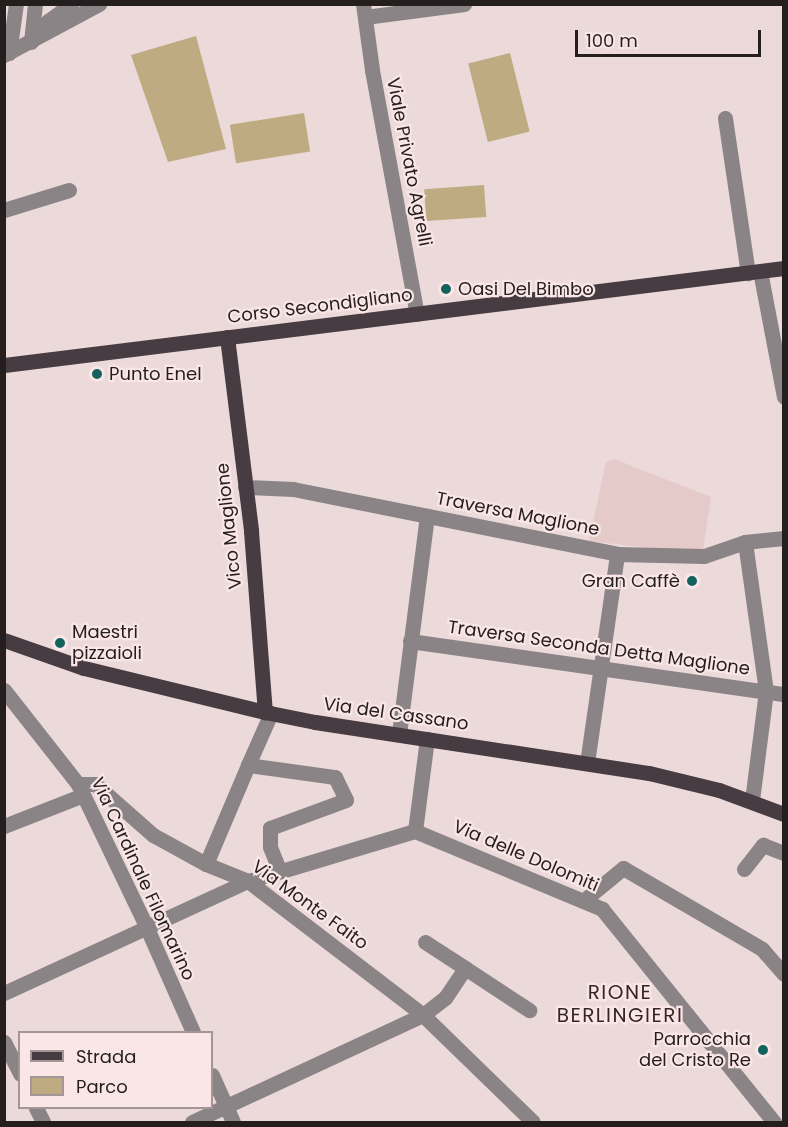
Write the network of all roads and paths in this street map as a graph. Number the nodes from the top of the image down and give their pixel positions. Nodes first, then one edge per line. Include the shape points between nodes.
1 (17, 4) edge
2 (36, 4) edge
3 (99, 4) edge
4 (464, 4) edge
5 (65, 8) edge
6 (364, 11) edge
7 (31, 42) junction
8 (7, 54) edge
9 (725, 118) dead end
10 (69, 190) dead end
11 (4, 210) edge
12 (783, 268) edge
13 (754, 272) junction
14 (417, 314) junction
15 (227, 337) junction
16 (4, 365) edge
17 (783, 397) edge
18 (244, 487) junction
19 (427, 516) junction
20 (783, 538) edge
21 (746, 542) junction
22 (617, 554) junction
23 (4, 640) edge
24 (410, 641) junction
25 (600, 668) junction
26 (4, 690) edge
27 (766, 692) junction
28 (783, 694) edge
29 (268, 713) junction
30 (399, 734) junction
31 (428, 739) junction
32 (586, 763) junction
33 (248, 765) junction
34 (80, 790) junction
35 (752, 801) junction
36 (783, 814) edge
37 (4, 826) edge
38 (415, 831) junction
39 (783, 853) edge
40 (206, 864) junction
41 (744, 869) dead end
42 (279, 870) junction
43 (248, 880) junction
44 (583, 901) junction
45 (146, 926) junction
46 (425, 942) dead end
47 (465, 968) junction
48 (783, 974) edge
49 (4, 993) edge
50 (529, 1011) dead end
51 (423, 1015) junction
52 (193, 1031) edge
53 (4, 1042) edge
54 (18, 1070) edge
55 (213, 1077) edge
56 (226, 1107) junction
57 (192, 1122) edge
58 (233, 1122) edge
59 (533, 1122) edge
60 (774, 1122) edge

1 - 7 street
1 - 8 street
2 - 5 street via 48,13
2 - 7 street
3 - 7 street
4 - 6 street, Viale Privato Agrelli
5 - 7 street
6 - 14 street, Viale Privato Agrelli
7 - 8 street
9 - 13 street
10 - 11 street
12 - 13 main road, Corso Secondigliano
13 - 14 main road, Corso Secondigliano
13 - 17 street
14 - 15 main road, Corso Secondigliano
15 - 16 main road, Corso Secondigliano
15 - 18 main road, Vico Maglione
18 - 19 street, Traversa Maglione via 293,489
18 - 29 main road, Vico Maglione
19 - 22 street, Traversa Maglione
19 - 24 street
20 - 21 street, Traversa Maglione
21 - 22 street, Traversa Maglione via 704,556
21 - 27 street
22 - 25 street
23 - 29 main road, Via del Cassano via 84,668
24 - 25 street, Traversa Seconda Detta Maglione
24 - 30 street
25 - 27 street, Traversa Seconda Detta Maglione
25 - 32 street
26 - 34 street, Via Cardinale Filomarino
27 - 28 street, Traversa Seconda Detta Maglione
27 - 35 street
29 - 30 main road, Via del Cassano
29 - 33 street
30 - 31 main road, Via del Cassano
31 - 32 main road, Via del Cassano
31 - 38 street
32 - 35 main road, Via del Cassano via 680,780
33 - 40 street
33 - 42 street via 335,777 346,800 270,828 270,847
34 - 37 street
34 - 40 street, Via Monte Faito via 95,784 153,836
34 - 45 street, Via Cardinale Filomarino
35 - 36 main road, Via del Cassano
38 - 42 street
38 - 44 street, Via delle Dolomiti
39 - 41 street via 764,845
40 - 43 street, Via Monte Faito
42 - 43 street
43 - 45 street
43 - 51 street, Via Monte Faito
44 - 48 street via 623,868 762,949
44 - 60 street, Via delle Dolomiti via 602,909
45 - 49 street
45 - 52 street, Via Cardinale Filomarino
46 - 47 street
47 - 50 street
47 - 51 street via 445,998
51 - 56 street
51 - 59 street, Via Monte Faito
53 - 54 street
55 - 56 street
56 - 57 street
56 - 58 street

